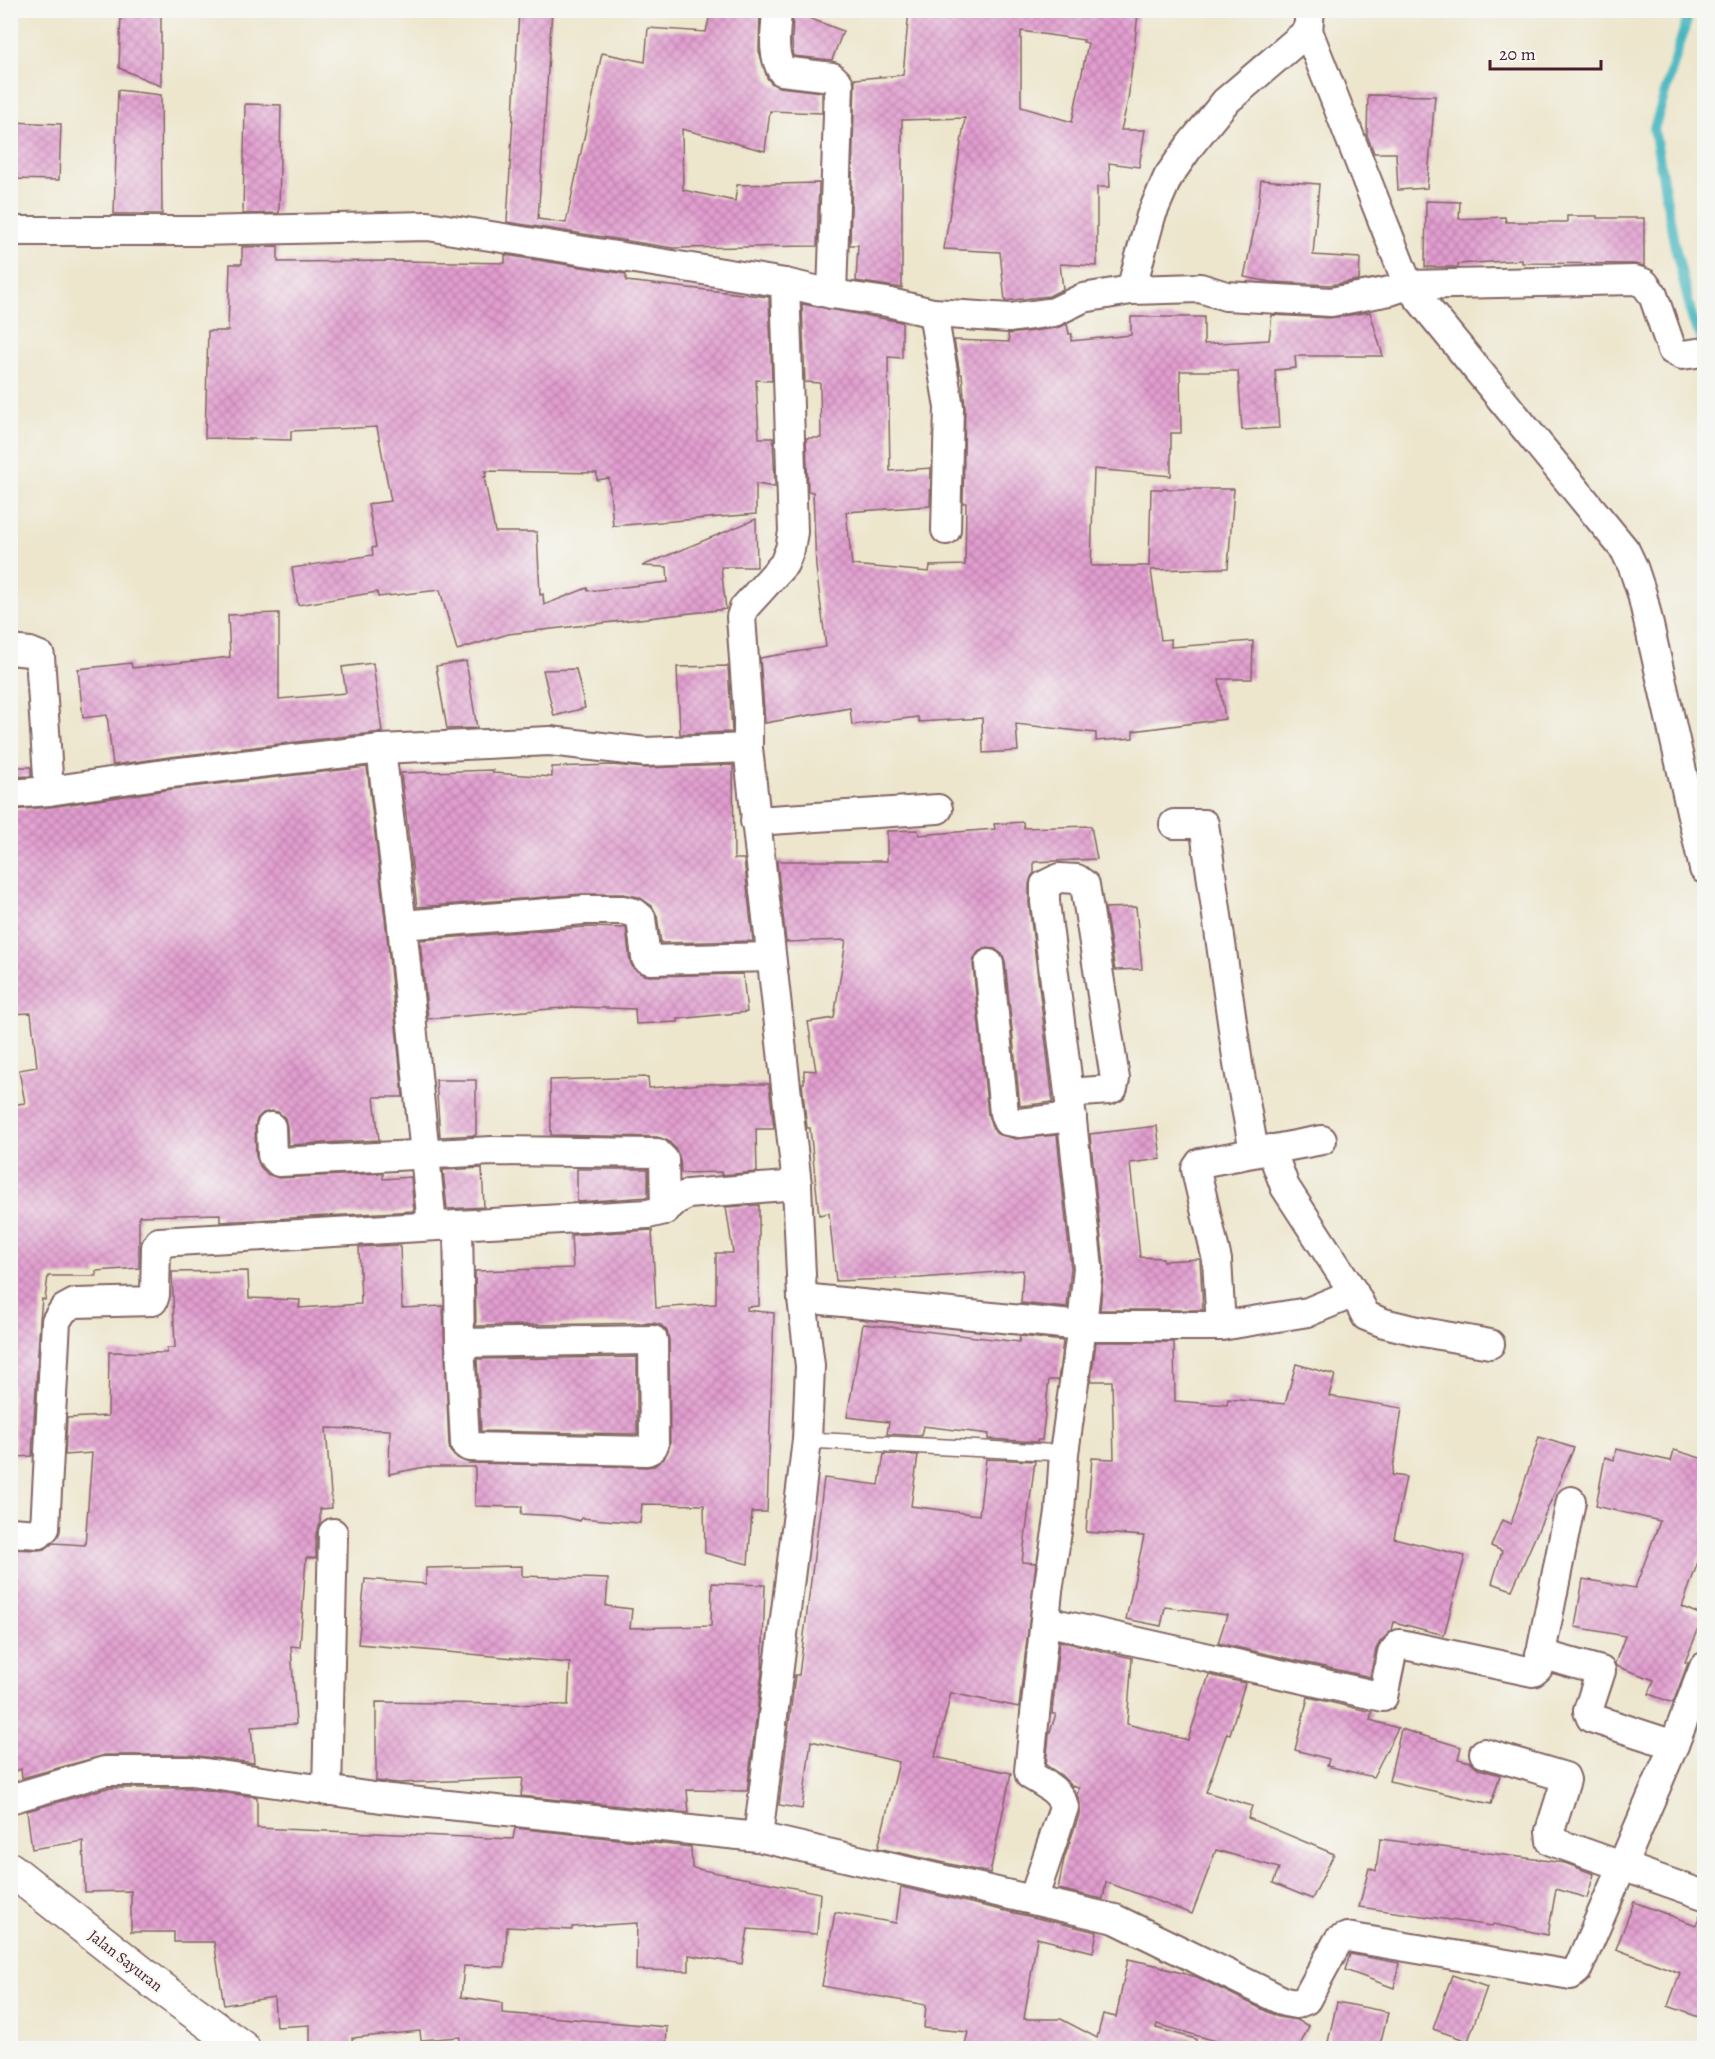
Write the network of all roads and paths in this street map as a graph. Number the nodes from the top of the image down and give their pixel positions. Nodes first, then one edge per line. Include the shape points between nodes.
1 (777, 10) edge
2 (1309, 21) edge
3 (10, 231) edge
4 (785, 283) junction
5 (1408, 285) junction
6 (1131, 290) junction
7 (832, 294) junction
8 (933, 313) junction
9 (1693, 353) edge
10 (946, 530) dead end
11 (10, 650) edge
12 (748, 748) junction
13 (381, 749) junction
14 (49, 791) junction
15 (10, 794) edge
16 (938, 809) dead end
17 (755, 821) junction
18 (1174, 824) dead end
19 (1704, 869) edge
20 (402, 925) junction
21 (770, 957) junction
22 (989, 964) dead end
23 (1070, 1105) junction
24 (271, 1128) dead end
25 (1322, 1140) dead end
26 (1263, 1150) junction
27 (425, 1154) junction
28 (797, 1185) junction
29 (665, 1210) junction
30 (445, 1225) junction
31 (1354, 1293) junction
32 (802, 1298) junction
33 (1082, 1326) junction
34 (1221, 1326) junction
35 (460, 1343) junction
36 (1490, 1344) dead end
37 (807, 1440) junction
38 (1064, 1453) junction
39 (1571, 1501) dead end
40 (10, 1533) edge
41 (333, 1533) dead end
42 (1045, 1621) junction
43 (1540, 1654) junction
44 (1703, 1673) edge
45 (1674, 1745) junction
46 (1484, 1753) dead end
47 (327, 1791) junction
48 (10, 1799) edge
49 (758, 1837) junction
50 (1622, 1865) junction
51 (10, 1869) edge
52 (1704, 1895) edge
53 (1033, 1900) junction
54 (243, 2049) edge

1 - 7 street via 774,49 782,71 832,77 839,84
2 - 5 street
2 - 6 street via 1225,102 1168,177 1152,216
3 - 4 street via 428,226
4 - 7 street
4 - 12 street via 793,532 784,564 744,608 741,617
5 - 6 street via 1331,302 1226,296 1200,288
5 - 9 street via 1634,280 1644,283 1653,295 1672,350
5 - 19 street via 1625,550 1642,594
6 - 8 street via 1083,298 1054,312 1010,318
7 - 8 street
8 - 10 street via 949,407
11 - 14 street via 40,656
12 - 13 street via 645,753 549,741
12 - 17 street
13 - 14 street
13 - 20 street
14 - 15 street
16 - 17 street
17 - 21 street
18 - 26 street via 1204,824 1238,1064
20 - 21 street via 623,910 641,918 646,958 650,960
20 - 27 street
21 - 28 street
22 - 23 street via 1007,1121 1019,1123
23 - 23 street via 1045,902 1045,885 1059,878 1077,879 1084,885 1115,1079 1113,1088
23 - 33 street via 1088,1268
24 - 27 street via 272,1155 279,1162
25 - 26 street
26 - 31 street
26 - 34 street via 1200,1162 1196,1169 1217,1260
27 - 29 street via 657,1153 664,1160
27 - 30 street
28 - 29 street via 688,1194
28 - 32 street
29 - 30 street
30 - 35 street
30 - 40 street via 159,1242 153,1301 75,1303 56,1321 45,1528 39,1534
31 - 34 street via 1308,1312
31 - 36 street via 1366,1316 1384,1323
32 - 33 street
32 - 37 street via 810,1366
33 - 34 street
33 - 38 street
35 - 35 street via 653,1340 654,1445 647,1451 469,1447 465,1444
37 - 38 lane
37 - 49 street
38 - 42 street
39 - 43 street
41 - 47 street
42 - 43 street via 1383,1697 1392,1653 1400,1644 1533,1672 1538,1668
42 - 53 street via 1029,1771 1056,1792 1064,1807
43 - 45 street via 1600,1671 1588,1712 1591,1718
44 - 45 street
45 - 50 street
46 - 50 street via 1564,1776 1551,1841
47 - 48 street via 191,1771 105,1771
47 - 49 street
49 - 53 street
50 - 52 street
50 - 53 street via 1580,1964 1571,1975 1347,1936 1338,1941 1306,2000 1296,2004 1115,1919
51 - 54 street, Jalan Sayuran

